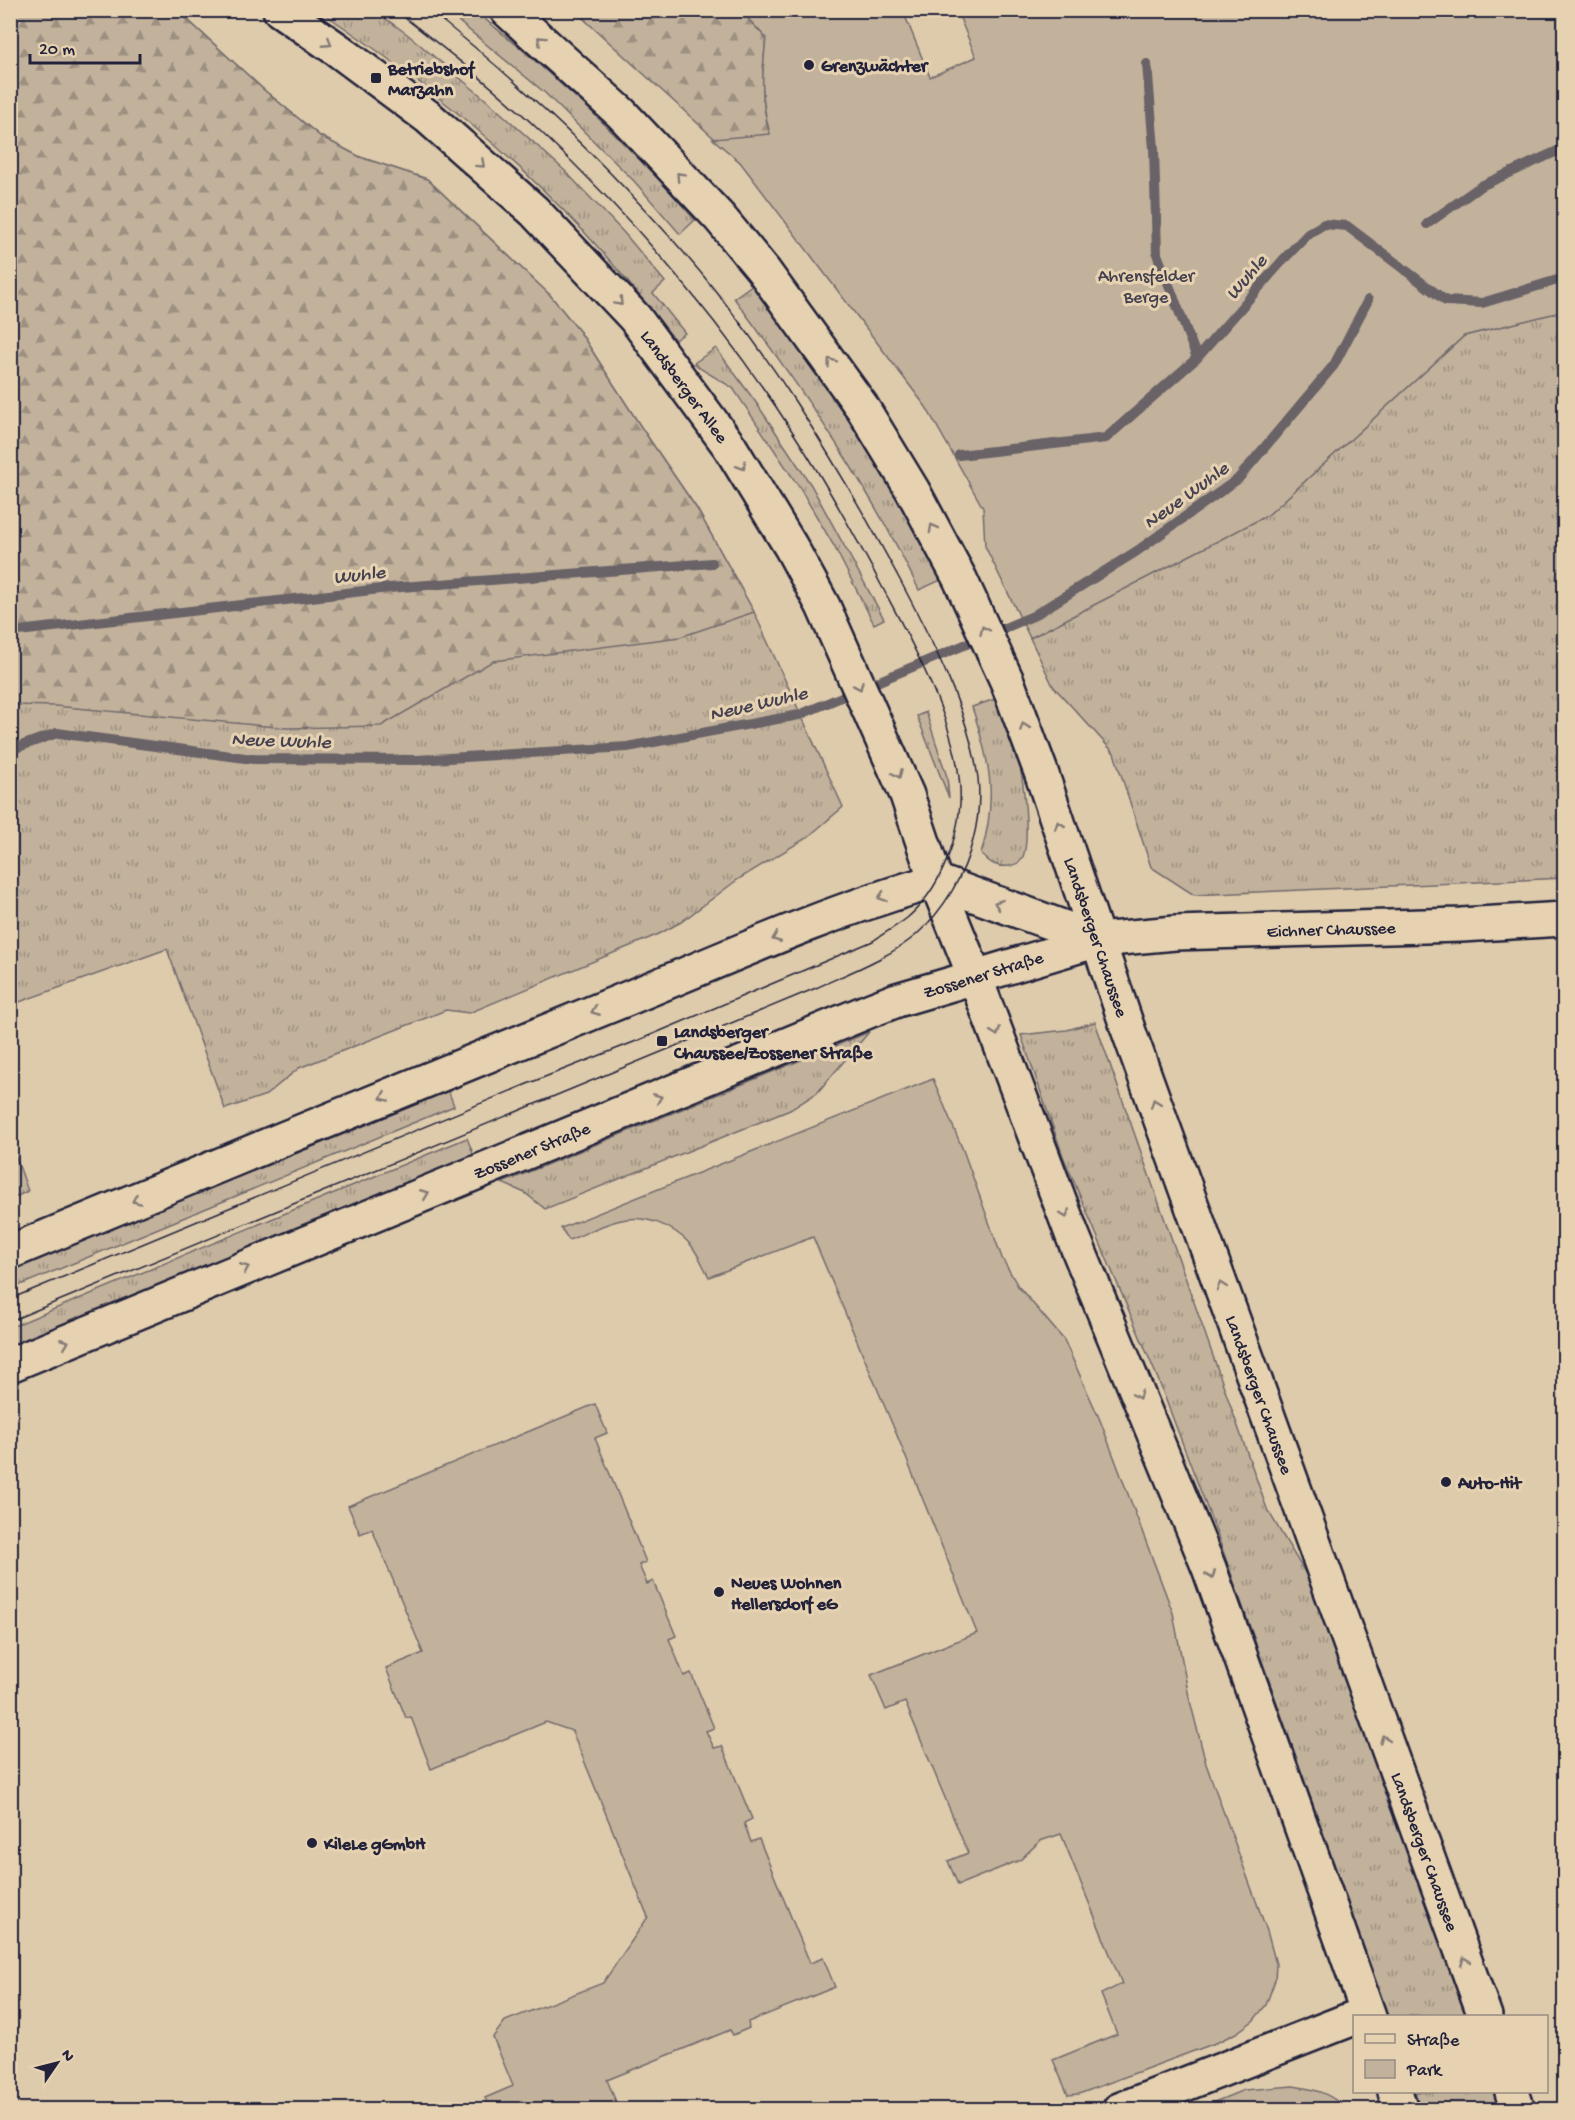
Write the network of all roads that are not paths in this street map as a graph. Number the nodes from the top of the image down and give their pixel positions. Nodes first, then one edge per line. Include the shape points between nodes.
1 (280, 10) edge
2 (507, 10) edge
3 (936, 881) junction
4 (1564, 919) edge
5 (1055, 939) junction
6 (1098, 940) junction
7 (975, 977) junction
8 (10, 1252) edge
9 (10, 1365) edge
10 (1362, 2015) edge
11 (1485, 2015) edge
12 (1353, 2019) edge
13 (1396, 2093) edge
14 (1513, 2093) edge
15 (1119, 2109) edge
16 (1401, 2109) edge
17 (1518, 2109) edge

1 -> 3 main road, Landsberger Allee via 428,117 534,212 634,318 730,447 823,606 907,795
6 -> 2 main road, Landsberger Chaussee via 1007,681 960,579 858,400 720,218 621,113
5 -> 3 main road, Zossener Straße
3 - 7 main road
3 -> 8 main road via 849,909
4 - 6 main road, Eichner Chaussee via 1175,933
5 - 6 main road, Eichner Chaussee
5 - 7 main road, Zossener Straße
11 -> 6 main road, Landsberger Chaussee
9 -> 7 main road, Zossener Straße via 871,1010
7 -> 10 main road via 1072,1234 1209,1568
12 - 15 main road
13 - 16 main road
14 - 17 main road

